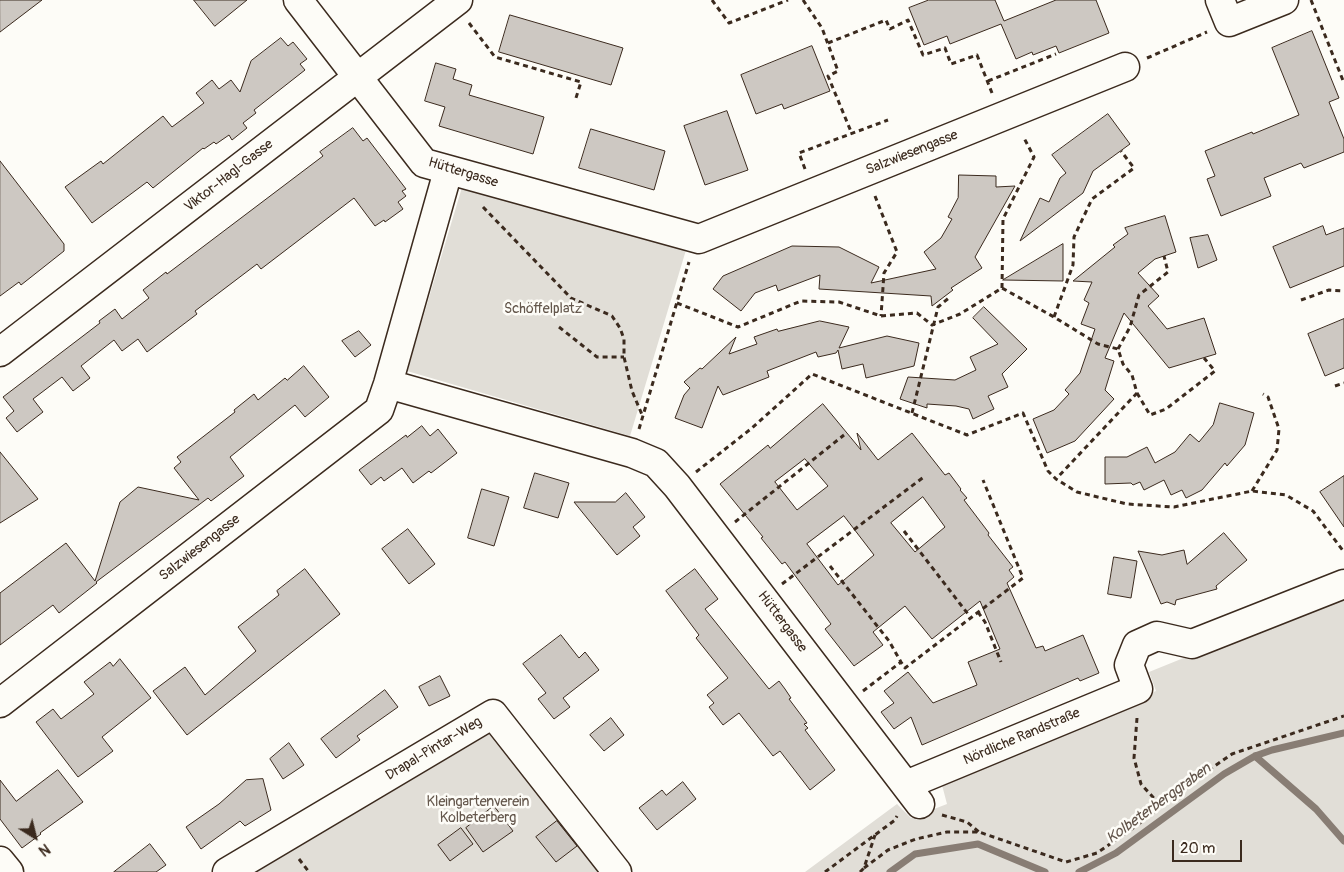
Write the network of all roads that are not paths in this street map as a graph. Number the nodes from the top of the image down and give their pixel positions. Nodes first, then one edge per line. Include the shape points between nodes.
1 (298, 0) edge
2 (1284, 0) edge
3 (456, 2) edge
4 (1225, 11) edge
5 (1125, 67) road end
6 (357, 78) junction
7 (448, 171) junction
8 (699, 239) joint
9 (0, 352) edge
10 (388, 384) junction
11 (1344, 584) edge
12 (0, 703) edge
13 (913, 794) joint
14 (0, 861) edge
15 (9, 872) edge
16 (227, 872) edge
17 (617, 872) edge

1 - 6 street, Hüttergasse
2 - 4 street
3 - 6 street, Viktor-Hagl-Gasse
5 - 8 street, Salzwiesengasse
6 - 7 street, Hüttergasse via 424,163
6 - 9 street, Viktor-Hagl-Gasse
7 - 8 street, Hüttergasse
7 - 10 street, Salzwiesengasse
10 - 12 street, Salzwiesengasse via 378,410
10 - 13 street, Hüttergasse via 632,453 656,463 678,486
11 - 13 street, Nördliche Randstraße via 1192,644 1157,636 1137,644 1129,665 1138,689
14 - 15 street
16 - 17 street, Drapal-Pintar-Weg via 493,714

